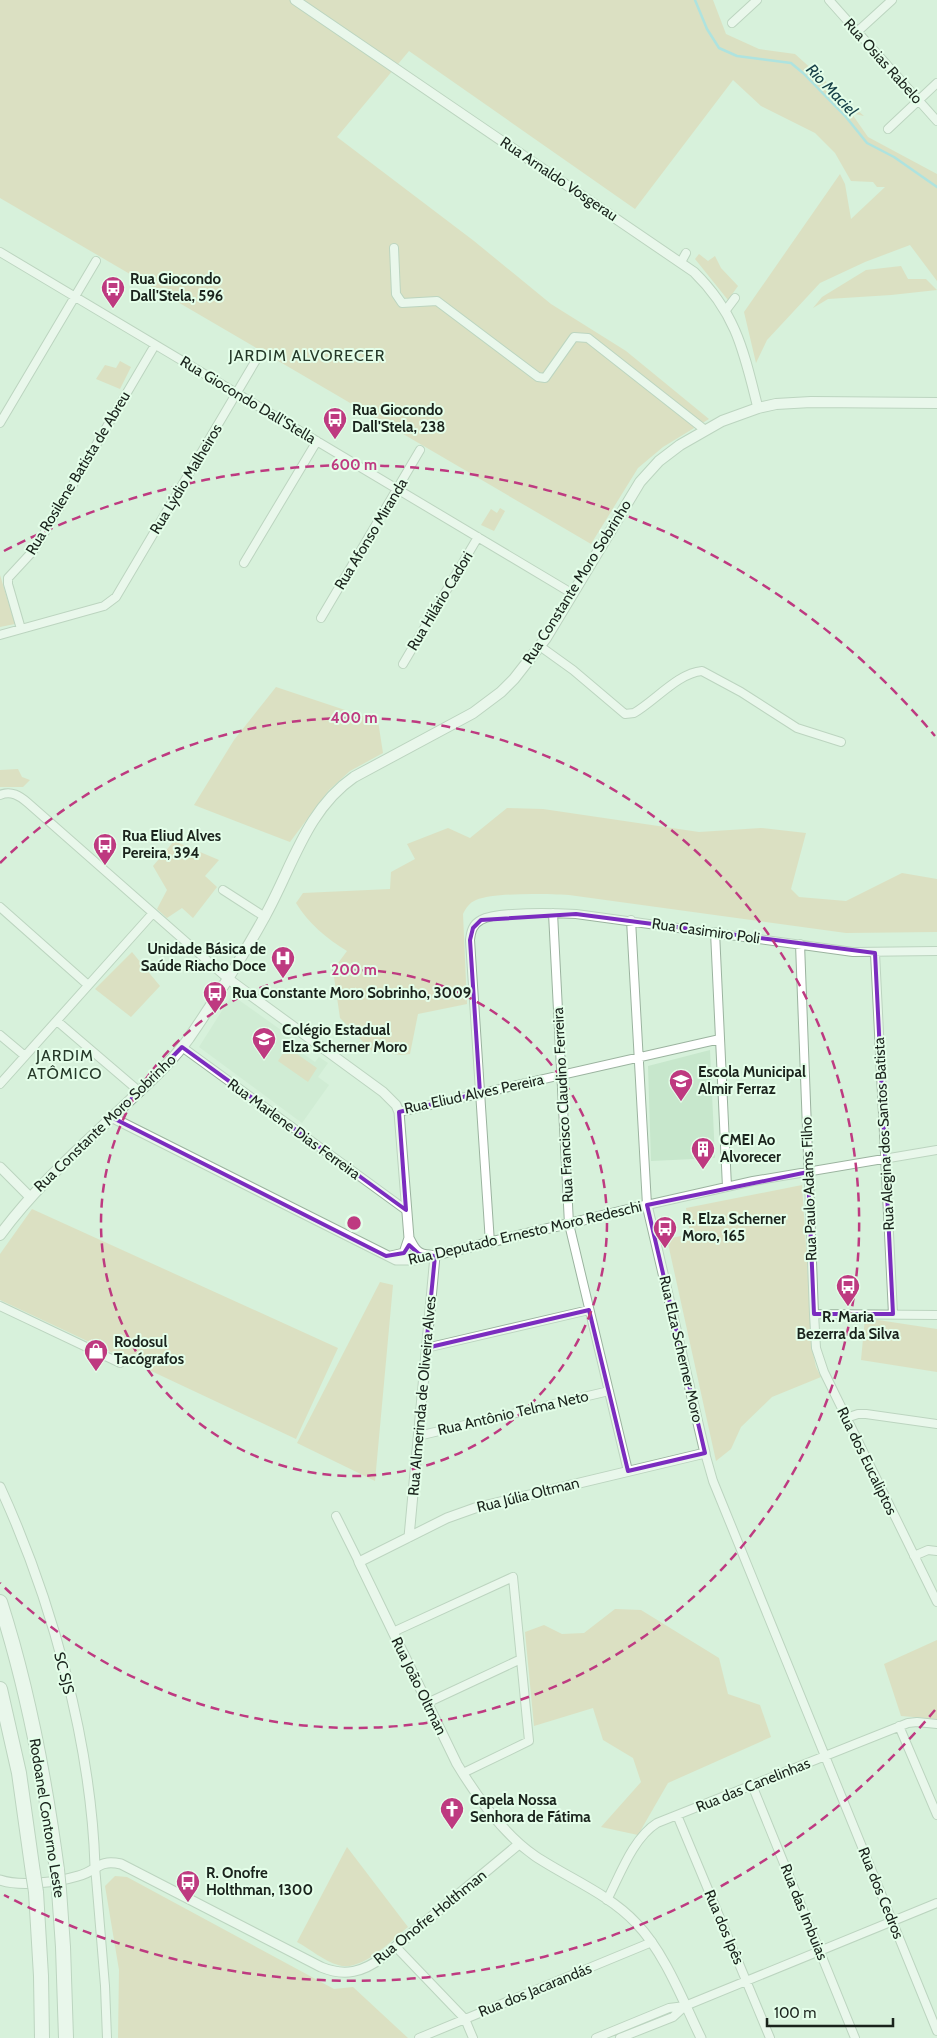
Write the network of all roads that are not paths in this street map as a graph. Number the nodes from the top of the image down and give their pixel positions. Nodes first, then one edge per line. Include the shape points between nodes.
1 (295, 0) edge
2 (757, 0) edge
3 (829, 0) edge
4 (892, 0) edge
5 (732, 23) dead end
6 (857, 32) junction
7 (937, 83) edge
8 (918, 100) junction
9 (937, 121) edge
10 (888, 129) dead end
11 (394, 248) dead end
12 (0, 252) edge
13 (686, 253) dead end
14 (96, 261) dead end
15 (681, 262) junction
16 (75, 297) junction
17 (735, 298) dead end
18 (726, 310) junction
19 (155, 345) junction
20 (259, 355) dead end
21 (236, 393) junction
22 (937, 403) edge
23 (758, 408) junction
24 (0, 423) edge
25 (705, 430) junction
26 (317, 441) junction
27 (420, 450) dead end
28 (397, 489) junction
29 (478, 537) junction
30 (244, 563) dead end
31 (573, 594) junction
32 (321, 618) dead end
33 (21, 629) junction
34 (0, 635) edge
35 (541, 646) junction
36 (403, 664) dead end
37 (841, 742) dead end
38 (0, 795) edge
39 (222, 890) dead end
40 (0, 907) edge
41 (153, 913) junction
42 (553, 913) junction
43 (264, 917) junction
44 (631, 920) junction
45 (715, 932) junction
46 (800, 944) junction
47 (937, 951) edge
48 (876, 953) junction
49 (227, 978) junction
50 (88, 985) junction
51 (56, 1021) junction
52 (0, 1035) edge
53 (720, 1039) junction
54 (182, 1047) junction
55 (25, 1056) junction
56 (639, 1058) junction
57 (561, 1075) junction
58 (0, 1084) edge
59 (140, 1092) junction
60 (480, 1093) junction
61 (399, 1112) junction
62 (113, 1118) junction
63 (937, 1150) edge
64 (886, 1159) junction
65 (0, 1167) edge
66 (808, 1172) junction
67 (727, 1187) junction
68 (30, 1196) junction
69 (647, 1205) junction
70 (406, 1210) junction
71 (568, 1224) junction
72 (0, 1235) edge
73 (408, 1238) junction
74 (490, 1242) junction
75 (386, 1256) junction
76 (435, 1256) junction
77 (0, 1306) edge
78 (589, 1310) junction
79 (814, 1314) junction
80 (893, 1314) junction
81 (937, 1314) edge
82 (426, 1348) junction
83 (120, 1363) dead end
84 (609, 1390) junction
85 (846, 1418) junction
86 (937, 1424) edge
87 (418, 1436) junction
88 (705, 1453) junction
89 (628, 1471) junction
90 (0, 1487) edge
91 (336, 1516) dead end
92 (409, 1537) junction
93 (937, 1551) edge
94 (914, 1556) junction
95 (359, 1562) junction
96 (0, 1602) edge
97 (937, 1602) edge
98 (393, 1632) junction
99 (521, 1659) junction
100 (0, 1689) edge
101 (427, 1703) junction
102 (937, 1724) edge
103 (900, 1726) junction
104 (825, 1756) junction
105 (462, 1773) junction
106 (752, 1785) junction
107 (677, 1815) junction
108 (937, 1815) edge
109 (519, 1844) junction
110 (95, 1866) junction
111 (0, 1880) edge
112 (607, 1900) junction
113 (937, 1903) edge
114 (892, 1921) junction
115 (652, 1942) junction
116 (396, 1946) junction
117 (820, 1951) junction
118 (746, 1981) junction
119 (685, 2006) junction
120 (465, 2019) junction
121 (937, 2031) edge
122 (42, 2038) edge
123 (66, 2038) edge
124 (107, 2038) edge
125 (419, 2038) edge
126 (473, 2038) edge
127 (596, 2038) edge
128 (620, 2038) edge
129 (701, 2038) edge
130 (770, 2038) edge
131 (855, 2038) edge

1 - 15 street, Rua Arnaldo Vosgerau
2 - 5 street
3 - 6 street, Rua Osias Rabelo
4 - 6 street
6 - 8 street, Rua Osias Rabelo
7 - 8 street
8 - 9 street, Rua Osias Rabelo
8 - 10 street
11 - 25 street via 396,294 402,303 437,301 538,377 545,378 574,337 588,338
12 - 16 street, Rua Giocondo Dall'Stella
13 - 15 street
14 - 16 street
15 - 18 street, Rua Arnaldo Vosgerau via 706,284
16 - 19 street, Rua Giocondo Dall'Stella
16 - 24 street
17 - 18 street
18 - 23 street, Rua Arnaldo Vosgerau via 743,350
19 - 21 street, Rua Giocondo Dall'Stella
19 - 33 street, Rua Rosilene Batista de Abreu via 42,537 8,578
20 - 21 street, Rua Lýdio Malheiros
21 - 26 street, Rua Giocondo Dall'Stella
21 - 33 street, Rua Lýdio Malheiros via 116,597 104,606
22 - 23 main road, Rua Constante Moro Sobrinho via 811,402
23 - 25 main road, Rua Constante Moro Sobrinho
25 - 31 main road, Rua Constante Moro Sobrinho via 670,452 640,482
26 - 28 street, Rua Giocondo Dall'Stella
26 - 30 street
27 - 28 street, Rua Afonso Miranda
28 - 29 street, Rua Giocondo Dall'Stella
28 - 32 street, Rua Afonso Miranda
29 - 31 street, Rua Giocondo Dall'Stella
29 - 36 street, Rua Hilário Cadori
31 - 35 main road, Rua Constante Moro Sobrinho
33 - 34 street
35 - 37 street via 625,714 634,714 681,679 702,671 797,728
35 - 43 main road, Rua Constante Moro Sobrinho via 514,680 488,702 336,791 311,822
38 - 41 street, Rua Eliud Alves Pereira via 9,793 28,802
39 - 43 street
40 - 50 street
41 - 49 street, Rua Eliud Alves Pereira
41 - 50 street
42 - 44 street, Rua Casimiro Poli
42 - 57 street, Rua Francisco Claudino Ferreira
42 - 60 street, Rua Casimiro Poli via 485,919 476,923 470,934
43 - 49 main road, Rua Constante Moro Sobrinho
44 - 45 street, Rua Casimiro Poli
44 - 56 street, Rua Elza Scherner Moro
45 - 46 street, Rua Casimiro Poli
45 - 53 street
46 - 48 street, Rua Casimiro Poli
46 - 66 street, Rua Paulo Adams Filho
47 - 48 street, Rua Casimiro Poli
48 - 64 street, Rua Alegina dos Santos Batista
49 - 54 main road, Rua Constante Moro Sobrinho
49 - 61 street, Rua Eliud Alves Pereira via 383,1092
50 - 51 street
51 - 55 street
51 - 59 street
52 - 55 street
53 - 56 street, Rua Eliud Alves Pereira
53 - 67 street
54 - 59 main road, Rua Constante Moro Sobrinho
54 - 70 street, Rua Marlene Dias Ferreira
55 - 58 street
56 - 57 street, Rua Eliud Alves Pereira
56 - 69 street, Rua Elza Scherner Moro
57 - 60 street, Rua Eliud Alves Pereira
57 - 71 street, Rua Francisco Claudino Ferreira
59 - 62 main road, Rua Constante Moro Sobrinho
60 - 61 street, Rua Eliud Alves Pereira
60 - 74 street
61 - 70 street
62 - 68 main road, Rua Constante Moro Sobrinho
62 - 75 street, Rua Deputado Ernesto Moro Redeschi
63 - 64 street, Rua Deputado Ernesto Moro Redeschi
64 - 66 street, Rua Deputado Ernesto Moro Redeschi
64 - 80 street, Rua Alegina dos Santos Batista
65 - 68 street
66 - 67 street, Rua Deputado Ernesto Moro Redeschi
66 - 79 street, Rua Paulo Adams Filho
67 - 69 street, Rua Deputado Ernesto Moro Redeschi
68 - 72 main road, Rua Constante Moro Sobrinho
69 - 71 street, Rua Deputado Ernesto Moro Redeschi
69 - 88 street, Rua Elza Scherner Moro
70 - 73 street
71 - 74 street, Rua Deputado Ernesto Moro Redeschi
71 - 78 street, Rua Francisco Claudino Ferreira
73 - 75 street via 404,1253
73 - 76 street via 420,1254
74 - 76 street, Rua Deputado Ernesto Moro Redeschi
75 - 76 street, Rua Deputado Ernesto Moro Redeschi via 406,1261
76 - 82 street, Rua Almerinda de Oliveira Alves
77 - 83 street
78 - 82 street
78 - 84 street, Rua Francisco Claudino Ferreira
79 - 80 street
79 - 85 street, Rua dos Eucaliptos via 818,1357
80 - 81 street
82 - 87 street, Rua Almerinda de Oliveira Alves
84 - 87 street, Rua Antônio Telma Neto
84 - 89 street, Rua Francisco Claudino Ferreira
85 - 86 street via 866,1414
85 - 94 street, Rua dos Eucaliptos
87 - 92 street, Rua Almerinda de Oliveira Alves
88 - 89 street, Rua Júlia Oltman
88 - 104 street, Rua Elza Scherner Moro via 713,1482
89 - 92 street, Rua Júlia Oltman via 489,1504 455,1515
90 - 110 street, SC SJS via 34,1572 65,1674 89,1792
91 - 95 street, Rua João Oltman
92 - 95 street, Rua Júlia Oltman
93 - 94 street via 928,1550
94 - 97 street, Rua dos Eucaliptos
95 - 98 street, Rua João Oltman
96 - 123 highway, Rodoanel Contorno Leste, bridge via 37,1746 57,1870
98 - 99 street via 513,1577
98 - 101 street, Rua João Oltman
99 - 101 street
99 - 105 street via 529,1741
100 - 122 highway, Rodoanel Contorno Leste, bridge via 19,1773 36,1892
101 - 105 street, Rua João Oltman
102 - 103 street, Rua das Canelinhas via 917,1722
103 - 104 street, Rua das Canelinhas
103 - 108 street
104 - 106 street, Rua das Canelinhas
104 - 114 street, Rua dos Cedros
105 - 109 street, Rua João Oltman
106 - 107 street, Rua das Canelinhas
106 - 117 street, Rua das Imbuias
107 - 112 street, Rua das Canelinhas via 657,1823 643,1835
107 - 118 street, Rua dos Ipês
109 - 112 street
109 - 116 street, Rua Onofre Holthman
110 - 111 street, Rua Onofre Holthman via 79,1876 66,1879 14,1884
110 - 116 street, Rua Onofre Holthman via 112,1862 130,1868 329,1970 358,1971 374,1964
110 - 124 street
112 - 115 street via 635,1921
113 - 114 street
114 - 117 street
114 - 121 street, Rua dos Cedros
115 - 119 street
115 - 120 street, Rua dos Jacarandás
116 - 120 street
117 - 118 street
117 - 131 street, Rua das Imbuias
118 - 119 street
118 - 130 street, Rua dos Ipês
119 - 127 street via 669,2008
119 - 128 street via 673,2017
119 - 129 street
120 - 125 street, Rua dos Jacarandás
120 - 126 street

